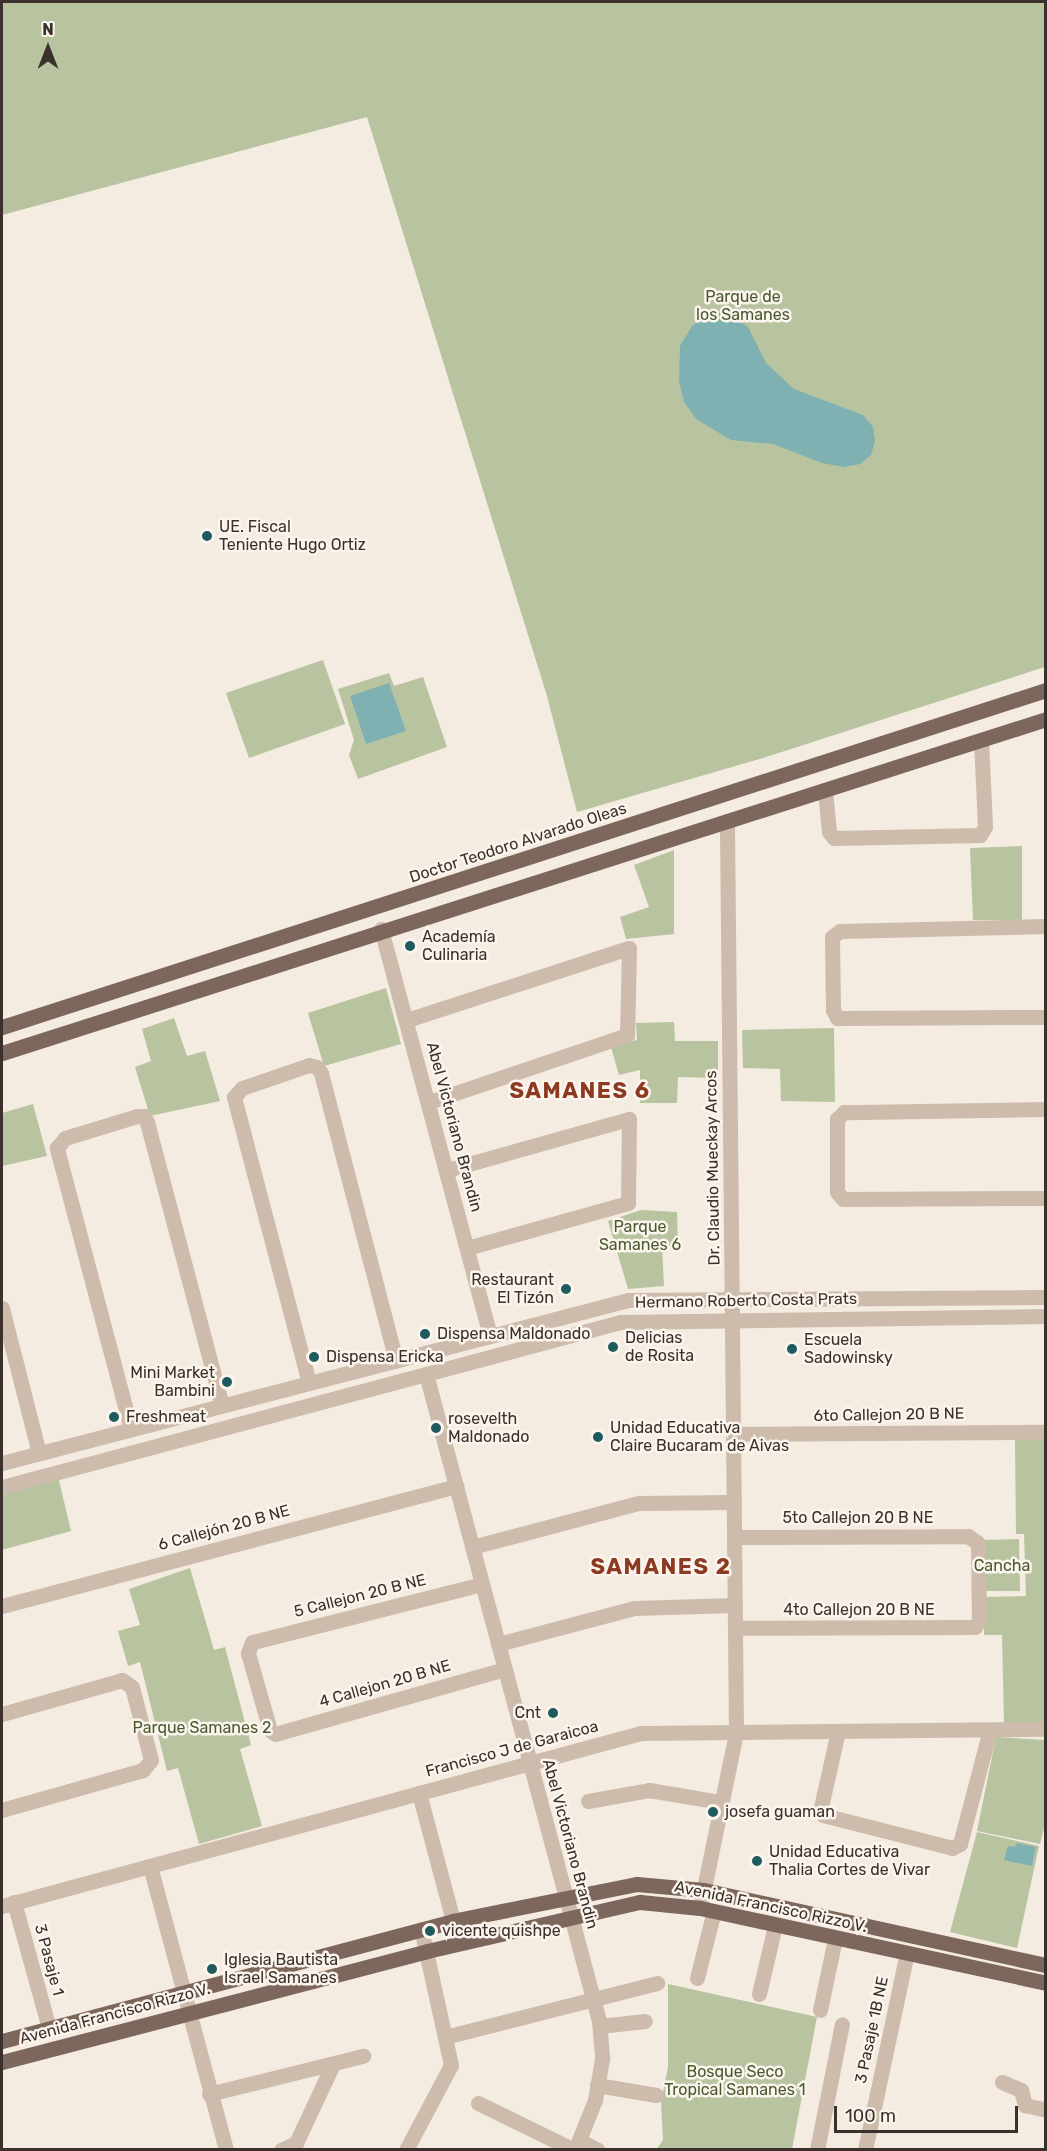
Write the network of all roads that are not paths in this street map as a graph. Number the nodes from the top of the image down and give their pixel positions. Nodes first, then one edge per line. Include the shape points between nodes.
1 (1046, 690) edge
2 (1046, 719) edge
3 (981, 740) junction
4 (825, 790) junction
5 (727, 821) junction
6 (1046, 926) edge
7 (381, 929) junction
8 (1046, 1017) edge
9 (407, 1020) junction
10 (2, 1027) edge
11 (2, 1053) edge
12 (429, 1102) junction
13 (1046, 1109) edge
14 (447, 1170) junction
15 (1046, 1198) edge
16 (467, 1248) junction
17 (1046, 1297) edge
18 (732, 1299) junction
19 (2, 1308) edge
20 (1046, 1316) edge
21 (732, 1320) junction
22 (490, 1336) junction
23 (8, 1355) edge
24 (396, 1360) junction
25 (426, 1374) junction
26 (309, 1383) junction
27 (262, 1395) junction
28 (222, 1406) junction
29 (267, 1416) junction
30 (131, 1429) junction
31 (1046, 1432) edge
32 (733, 1434) junction
33 (39, 1453) junction
34 (2, 1463) edge
35 (456, 1486) junction
36 (2, 1487) edge
37 (734, 1502) junction
38 (734, 1537) junction
39 (472, 1547) junction
40 (482, 1584) junction
41 (735, 1605) junction
42 (2, 1606) edge
43 (979, 1620) joint
44 (735, 1628) junction
45 (498, 1644) junction
46 (505, 1669) junction
47 (2, 1714) edge
48 (1046, 1729) edge
49 (990, 1730) junction
50 (838, 1731) junction
51 (736, 1732) junction
52 (275, 1734) joint
53 (530, 1763) junction
54 (419, 1793) junction
55 (588, 1801) dead end
56 (722, 1802) junction
57 (2, 1810) edge
58 (150, 1866) junction
59 (704, 1890) junction
60 (566, 1899) junction
61 (8, 1904) edge
62 (707, 1909) junction
63 (570, 1916) junction
64 (453, 1921) junction
65 (775, 1926) junction
66 (421, 1929) junction
67 (835, 1939) junction
68 (459, 1943) junction
69 (427, 1951) junction
70 (906, 1953) junction
71 (1046, 1965) edge
72 (697, 1978) dead end
73 (657, 1983) dead end
74 (1046, 1983) edge
75 (182, 1993) junction
76 (759, 1994) dead end
77 (592, 1997) junction
78 (820, 2010) dead end
79 (187, 2013) junction
80 (645, 2021) dead end
81 (842, 2024) dead end
82 (600, 2026) junction
83 (49, 2028) junction
84 (445, 2037) junction
85 (2, 2041) edge
86 (363, 2056) dead end
87 (2, 2062) edge
88 (333, 2064) junction
89 (1002, 2082) dead end
90 (597, 2085) junction
91 (209, 2094) junction
92 (656, 2095) dead end
93 (478, 2103) dead end
94 (1046, 2110) edge
95 (576, 2146) edge
96 (226, 2150) edge
97 (281, 2150) edge
98 (406, 2150) edge
99 (598, 2150) edge
100 (817, 2150) edge
101 (865, 2150) edge

1 - 10 main road, Doctor Teodoro Alvarado Oleas
2 - 3 main road
3 - 4 main road
3 - 4 street via 985,828 980,835 834,838 829,832
4 - 5 main road
5 - 7 main road
5 - 18 street, Dr. Claudio Mueckay Arcos
6 - 8 street via 840,931 832,937 833,1010 837,1018
7 - 9 street, Abel Victoriano Brandin
7 - 11 main road
9 - 12 street, Abel Victoriano Brandin
9 - 12 street via 629,948 627,1035
12 - 14 street, Abel Victoriano Brandin
13 - 15 street via 844,1112 837,1119 837,1192 843,1199
14 - 16 street, Abel Victoriano Brandin
14 - 16 street via 629,1119 628,1203
16 - 22 street, Abel Victoriano Brandin
17 - 18 street, Hermano Roberto Costa Prats
18 - 21 street, Dr. Claudio Mueckay Arcos
18 - 22 street, Hermano Roberto Costa Prats via 628,1300
19 - 23 street
20 - 21 street, Hermano Roberto Costa Prats
21 - 25 street, Hermano Roberto Costa Prats via 621,1322
21 - 32 street, Dr. Claudio Mueckay Arcos
22 - 24 street, Hermano Roberto Costa Prats
23 - 33 street
24 - 26 street, Hermano Roberto Costa Prats
24 - 26 street via 321,1073 309,1065 242,1088 234,1097
25 - 29 street, Hermano Roberto Costa Prats
25 - 35 street, Abel Victoriano Brandin
26 - 27 street, Hermano Roberto Costa Prats
27 - 28 street, Hermano Roberto Costa Prats
27 - 29 street
28 - 30 street, Hermano Roberto Costa Prats
28 - 30 street via 147,1122 144,1116 137,1116 65,1138 57,1148
29 - 36 street, Hermano Roberto Costa Prats
30 - 33 street, Hermano Roberto Costa Prats
31 - 32 street, 6to Callejon 20 B NE
32 - 37 street, Dr. Claudio Mueckay Arcos
33 - 34 street, Hermano Roberto Costa Prats
35 - 39 street, Abel Victoriano Brandin
35 - 42 street, 6 Callejón 20 B NE
37 - 38 street, Dr. Claudio Mueckay Arcos
37 - 39 street via 639,1503
38 - 41 street, Dr. Claudio Mueckay Arcos
38 - 43 street, 5to Callejon 20 B NE via 969,1536 978,1543
39 - 40 street, Abel Victoriano Brandin
40 - 45 street, Abel Victoriano Brandin
40 - 52 street, 5 Callejon 20 B NE via 252,1642 248,1647 270,1730
41 - 44 street, Dr. Claudio Mueckay Arcos
41 - 45 street via 634,1608
43 - 44 street, 4to Callejon 20 B NE via 969,1628
44 - 51 street, Dr. Claudio Mueckay Arcos
45 - 46 street, Abel Victoriano Brandin
46 - 52 street, 4 Callejon 20 B NE
46 - 53 street, Abel Victoriano Brandin
47 - 57 street via 122,1680 128,1682 151,1760 148,1766
48 - 49 street, Francisco J de Garaicoa
49 - 50 street, Francisco J de Garaicoa
49 - 50 street via 960,1844 952,1848 823,1815 821,1807
50 - 51 street, Francisco J de Garaicoa
51 - 53 street, Francisco J de Garaicoa via 641,1733
51 - 56 street, Dr. Claudio Mueckay Arcos
53 - 54 street, Francisco J de Garaicoa
53 - 60 street, Abel Victoriano Brandin
54 - 58 street, Francisco J de Garaicoa
54 - 64 street
55 - 56 street via 649,1790
56 - 59 street, Dr. Claudio Mueckay Arcos
58 - 61 street, Francisco J de Garaicoa
58 - 75 street
59 - 60 main road, Avenida Francisco Rizzo V. via 637,1884
59 - 62 street, Dr. Claudio Mueckay Arcos
59 - 71 main road, Avenida Francisco Rizzo V.
60 - 63 street, Abel Victoriano Brandin
60 - 64 main road, Avenida Francisco Rizzo V.
61 - 83 street, 3 Pasaje 1
62 - 63 main road, Avenida Francisco Rizzo V. via 640,1902
62 - 65 main road, Avenida Francisco Rizzo V.
62 - 72 street, Dr. Claudio Mueckay Arcos
63 - 68 main road, Avenida Francisco Rizzo V.
63 - 77 street, Abel Victoriano Brandin
64 - 66 main road, Avenida Francisco Rizzo V.
64 - 68 street
65 - 67 main road, Avenida Francisco Rizzo V.
65 - 76 street
66 - 69 street
66 - 75 main road, Avenida Francisco Rizzo V.
67 - 70 main road, Avenida Francisco Rizzo V.
67 - 78 street
68 - 69 main road, Avenida Francisco Rizzo V.
69 - 79 main road, Avenida Francisco Rizzo V.
69 - 84 street
70 - 74 main road, Avenida Francisco Rizzo V.
70 - 101 street, 3 Pasaje 1B NE
73 - 77 street
75 - 79 street
75 - 83 main road, Avenida Francisco Rizzo V.
77 - 82 street, Abel Victoriano Brandin
77 - 84 street
79 - 87 main road, Avenida Francisco Rizzo V.
79 - 91 street
80 - 82 street
81 - 100 street
82 - 90 street, Abel Victoriano Brandin via 602,2060
83 - 85 main road, Avenida Francisco Rizzo V.
84 - 98 street via 452,2065 449,2074
86 - 88 street
88 - 91 street
88 - 97 street via 296,2143
89 - 94 street via 1021,2090 1025,2105
90 - 92 street
90 - 95 street, Abel Victoriano Brandin
91 - 96 street
93 - 95 street
95 - 99 street

